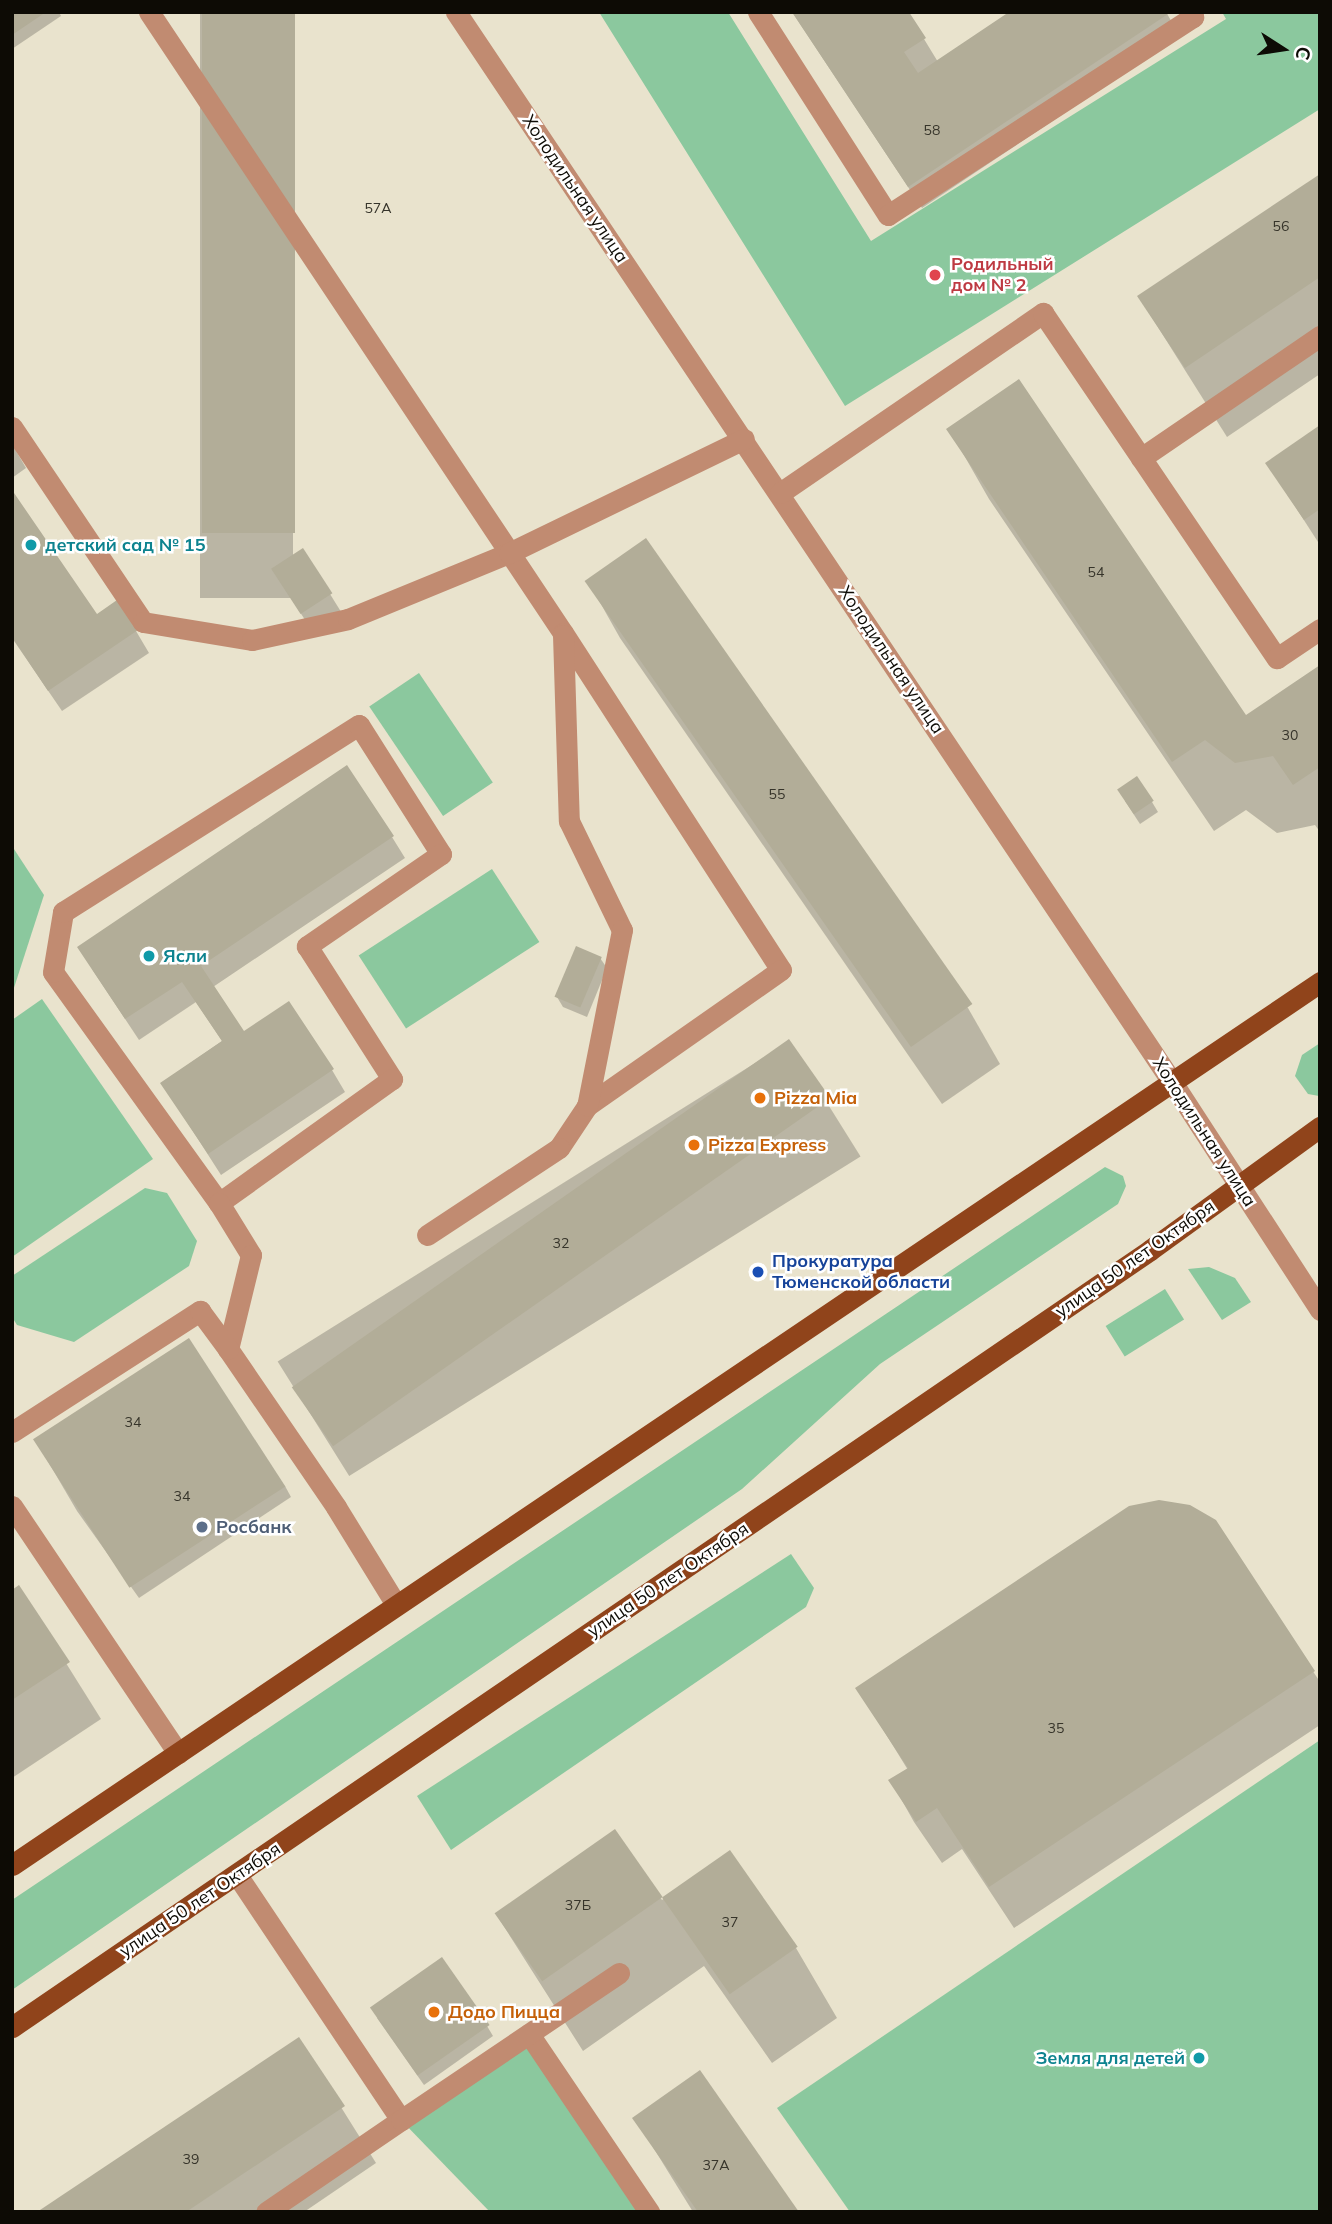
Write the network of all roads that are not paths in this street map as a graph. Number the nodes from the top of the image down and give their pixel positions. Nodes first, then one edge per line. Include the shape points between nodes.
1 (149, 12) edge
2 (456, 12) edge
3 (758, 12) edge
4 (1190, 12) edge
5 (1320, 336) edge
6 (12, 428) edge
7 (744, 439) junction
8 (1141, 458) junction
9 (779, 493) junction
10 (509, 553) junction
11 (1320, 629) edge
12 (563, 633) junction
13 (1320, 982) edge
14 (1172, 1082) junction
15 (587, 1106) junction
16 (1320, 1127) edge
17 (1238, 1185) junction
18 (219, 1203) junction
19 (427, 1235) dead end
20 (1320, 1310) edge
21 (228, 1349) junction
22 (12, 1432) edge
23 (12, 1506) edge
24 (395, 1603) junction
25 (178, 1753) junction
26 (12, 1865) edge
27 (237, 1875) junction
28 (619, 1973) dead end
29 (12, 2027) edge
30 (529, 2034) junction
31 (401, 2120) junction
32 (266, 2212) edge
33 (649, 2212) edge

1 - 10 street
2 - 7 street, Холодильная улица
3 - 4 street via 888,215 1193,17
5 - 8 street
6 - 10 street via 143,622 252,640 348,619
7 - 9 street, Холодильная улица
7 - 10 street
8 - 9 street via 1043,313
8 - 11 street via 1277,658
9 - 14 street, Холодильная улица
10 - 12 street
12 - 15 street via 569,821 622,930
12 - 15 street via 781,970
13 - 14 main road
14 - 17 street, Холодильная улица
14 - 24 main road
15 - 19 street via 559,1148
16 - 17 main road, улица 50 лет Октября
17 - 20 street, Холодильная улица
17 - 27 main road, улица 50 лет Октября
18 - 18 street via 392,1079 307,946 441,854 359,725 63,912 53,972
18 - 21 street via 251,1255
21 - 22 street via 200,1311
21 - 24 street
23 - 25 street
24 - 25 main road
25 - 26 main road
27 - 29 main road, улица 50 лет Октября
27 - 31 street
28 - 30 street
30 - 31 street
30 - 33 street
31 - 32 street

